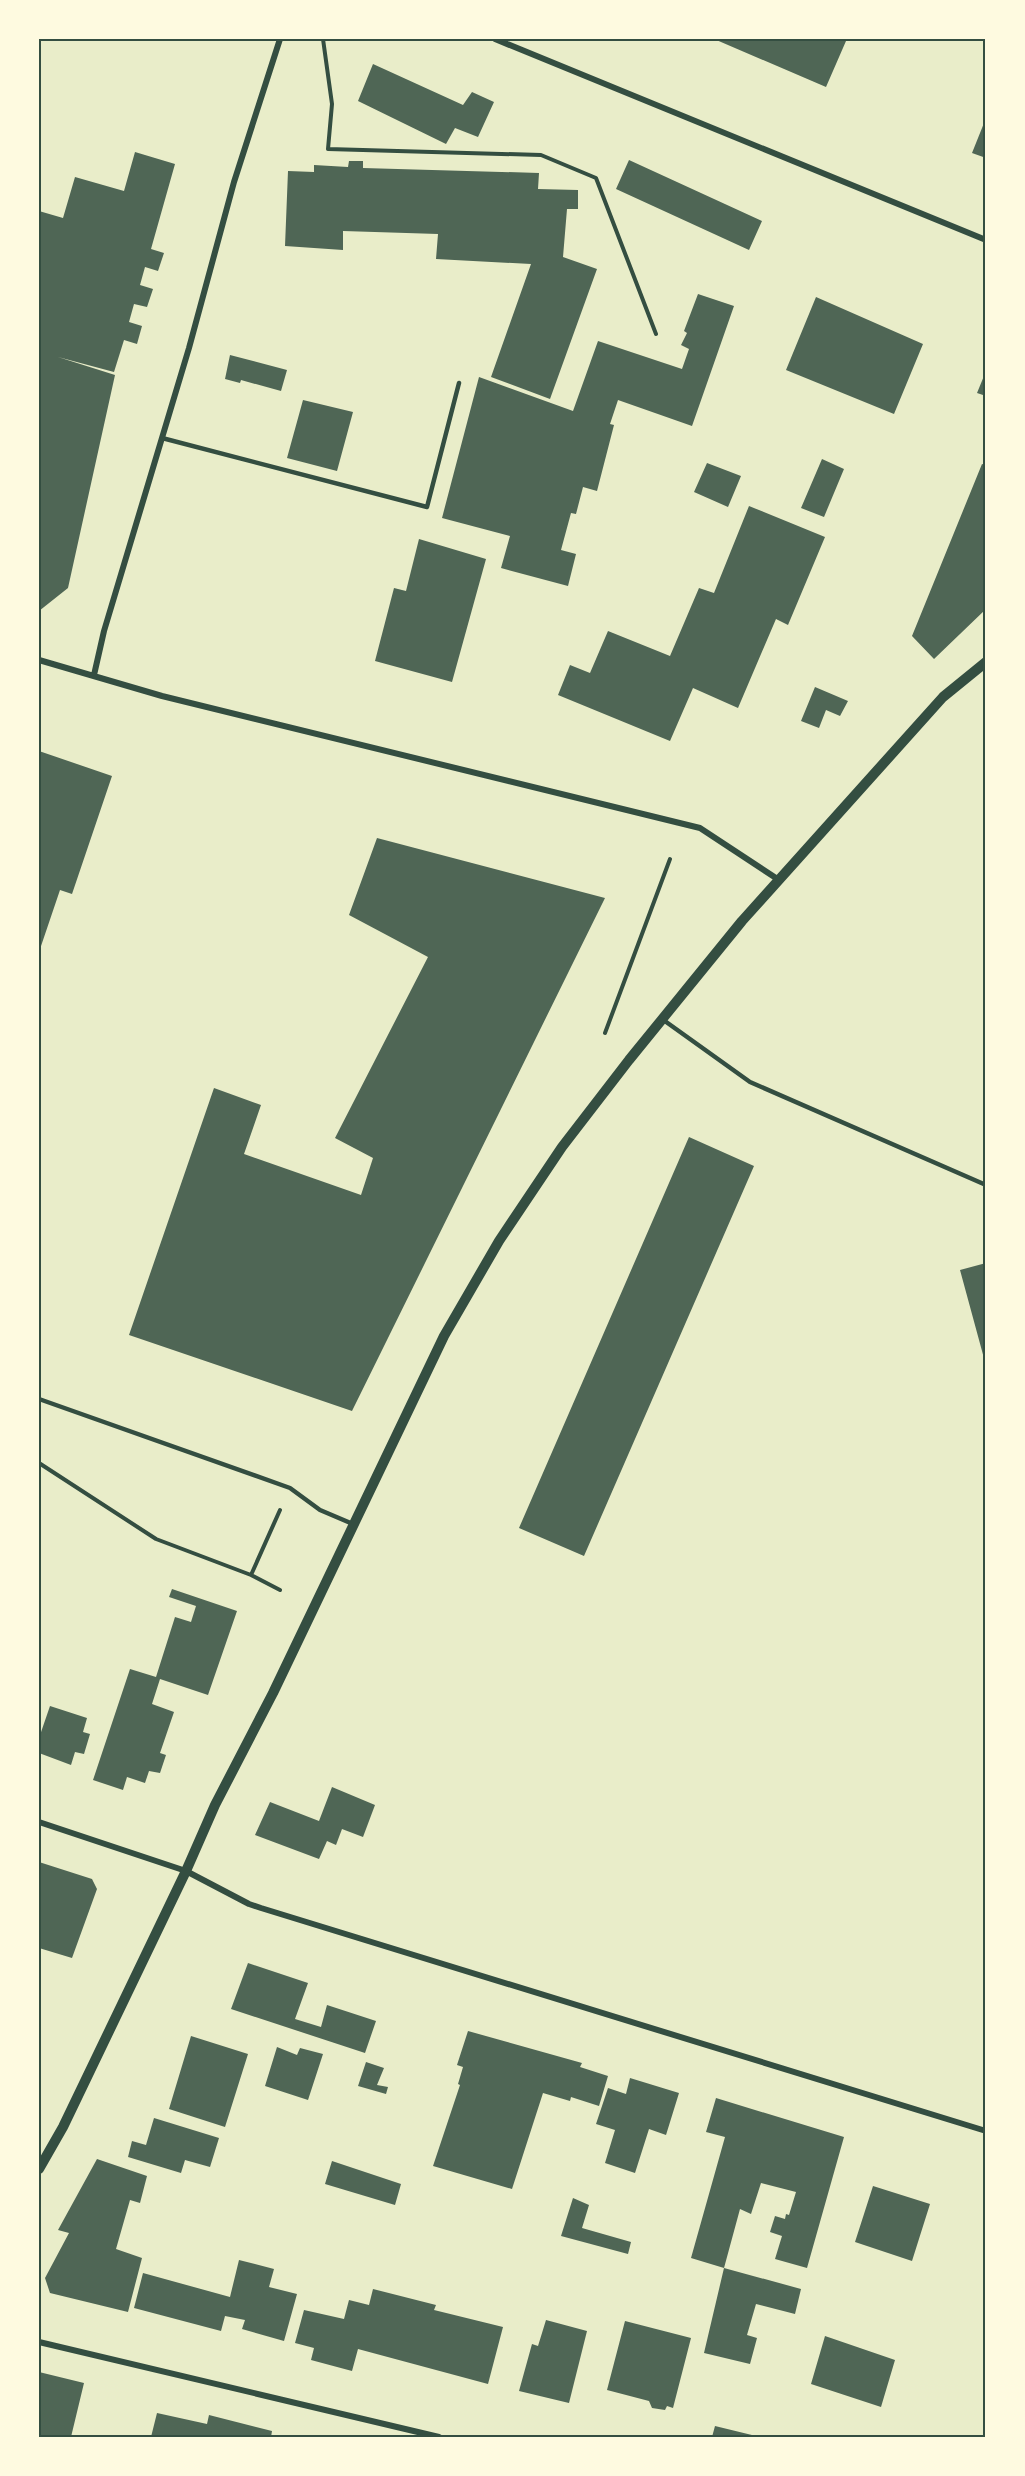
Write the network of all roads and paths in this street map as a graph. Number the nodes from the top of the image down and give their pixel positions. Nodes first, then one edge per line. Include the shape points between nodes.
1 (280, 39) edge
2 (323, 39) edge
3 (495, 39) edge
4 (986, 240) edge
5 (656, 334) dead end
6 (459, 383) dead end
7 (162, 438) junction
8 (39, 660) edge
9 (986, 662) edge
10 (94, 675) junction
11 (670, 859) dead end
12 (780, 880) junction
13 (662, 1019) junction
14 (605, 1033) dead end
15 (986, 1185) edge
16 (39, 1399) edge
17 (39, 1463) edge
18 (290, 1488) junction
19 (352, 1524) junction
20 (249, 1574) junction
21 (280, 1590) dead end
22 (39, 1822) edge
23 (186, 1871) junction
24 (986, 2131) edge
25 (39, 2169) edge
26 (39, 2342) edge
27 (440, 2437) edge

1 - 7 street via 234,182
2 - 5 path via 332,104 328,150 541,155 596,178
3 - 4 street
6 - 7 lane via 427,507
7 - 10 street
8 - 10 street
9 - 12 street via 943,697
10 - 12 street via 162,696 700,828
11 - 14 path
12 - 13 street
13 - 15 lane via 750,1082
13 - 19 street via 562,1147 499,1240 444,1336
16 - 18 lane
17 - 20 path via 156,1539
18 - 19 lane via 320,1510
18 - 20 path
19 - 23 street
20 - 21 path
22 - 23 street
23 - 24 street via 255,1906
23 - 25 street
26 - 27 street

